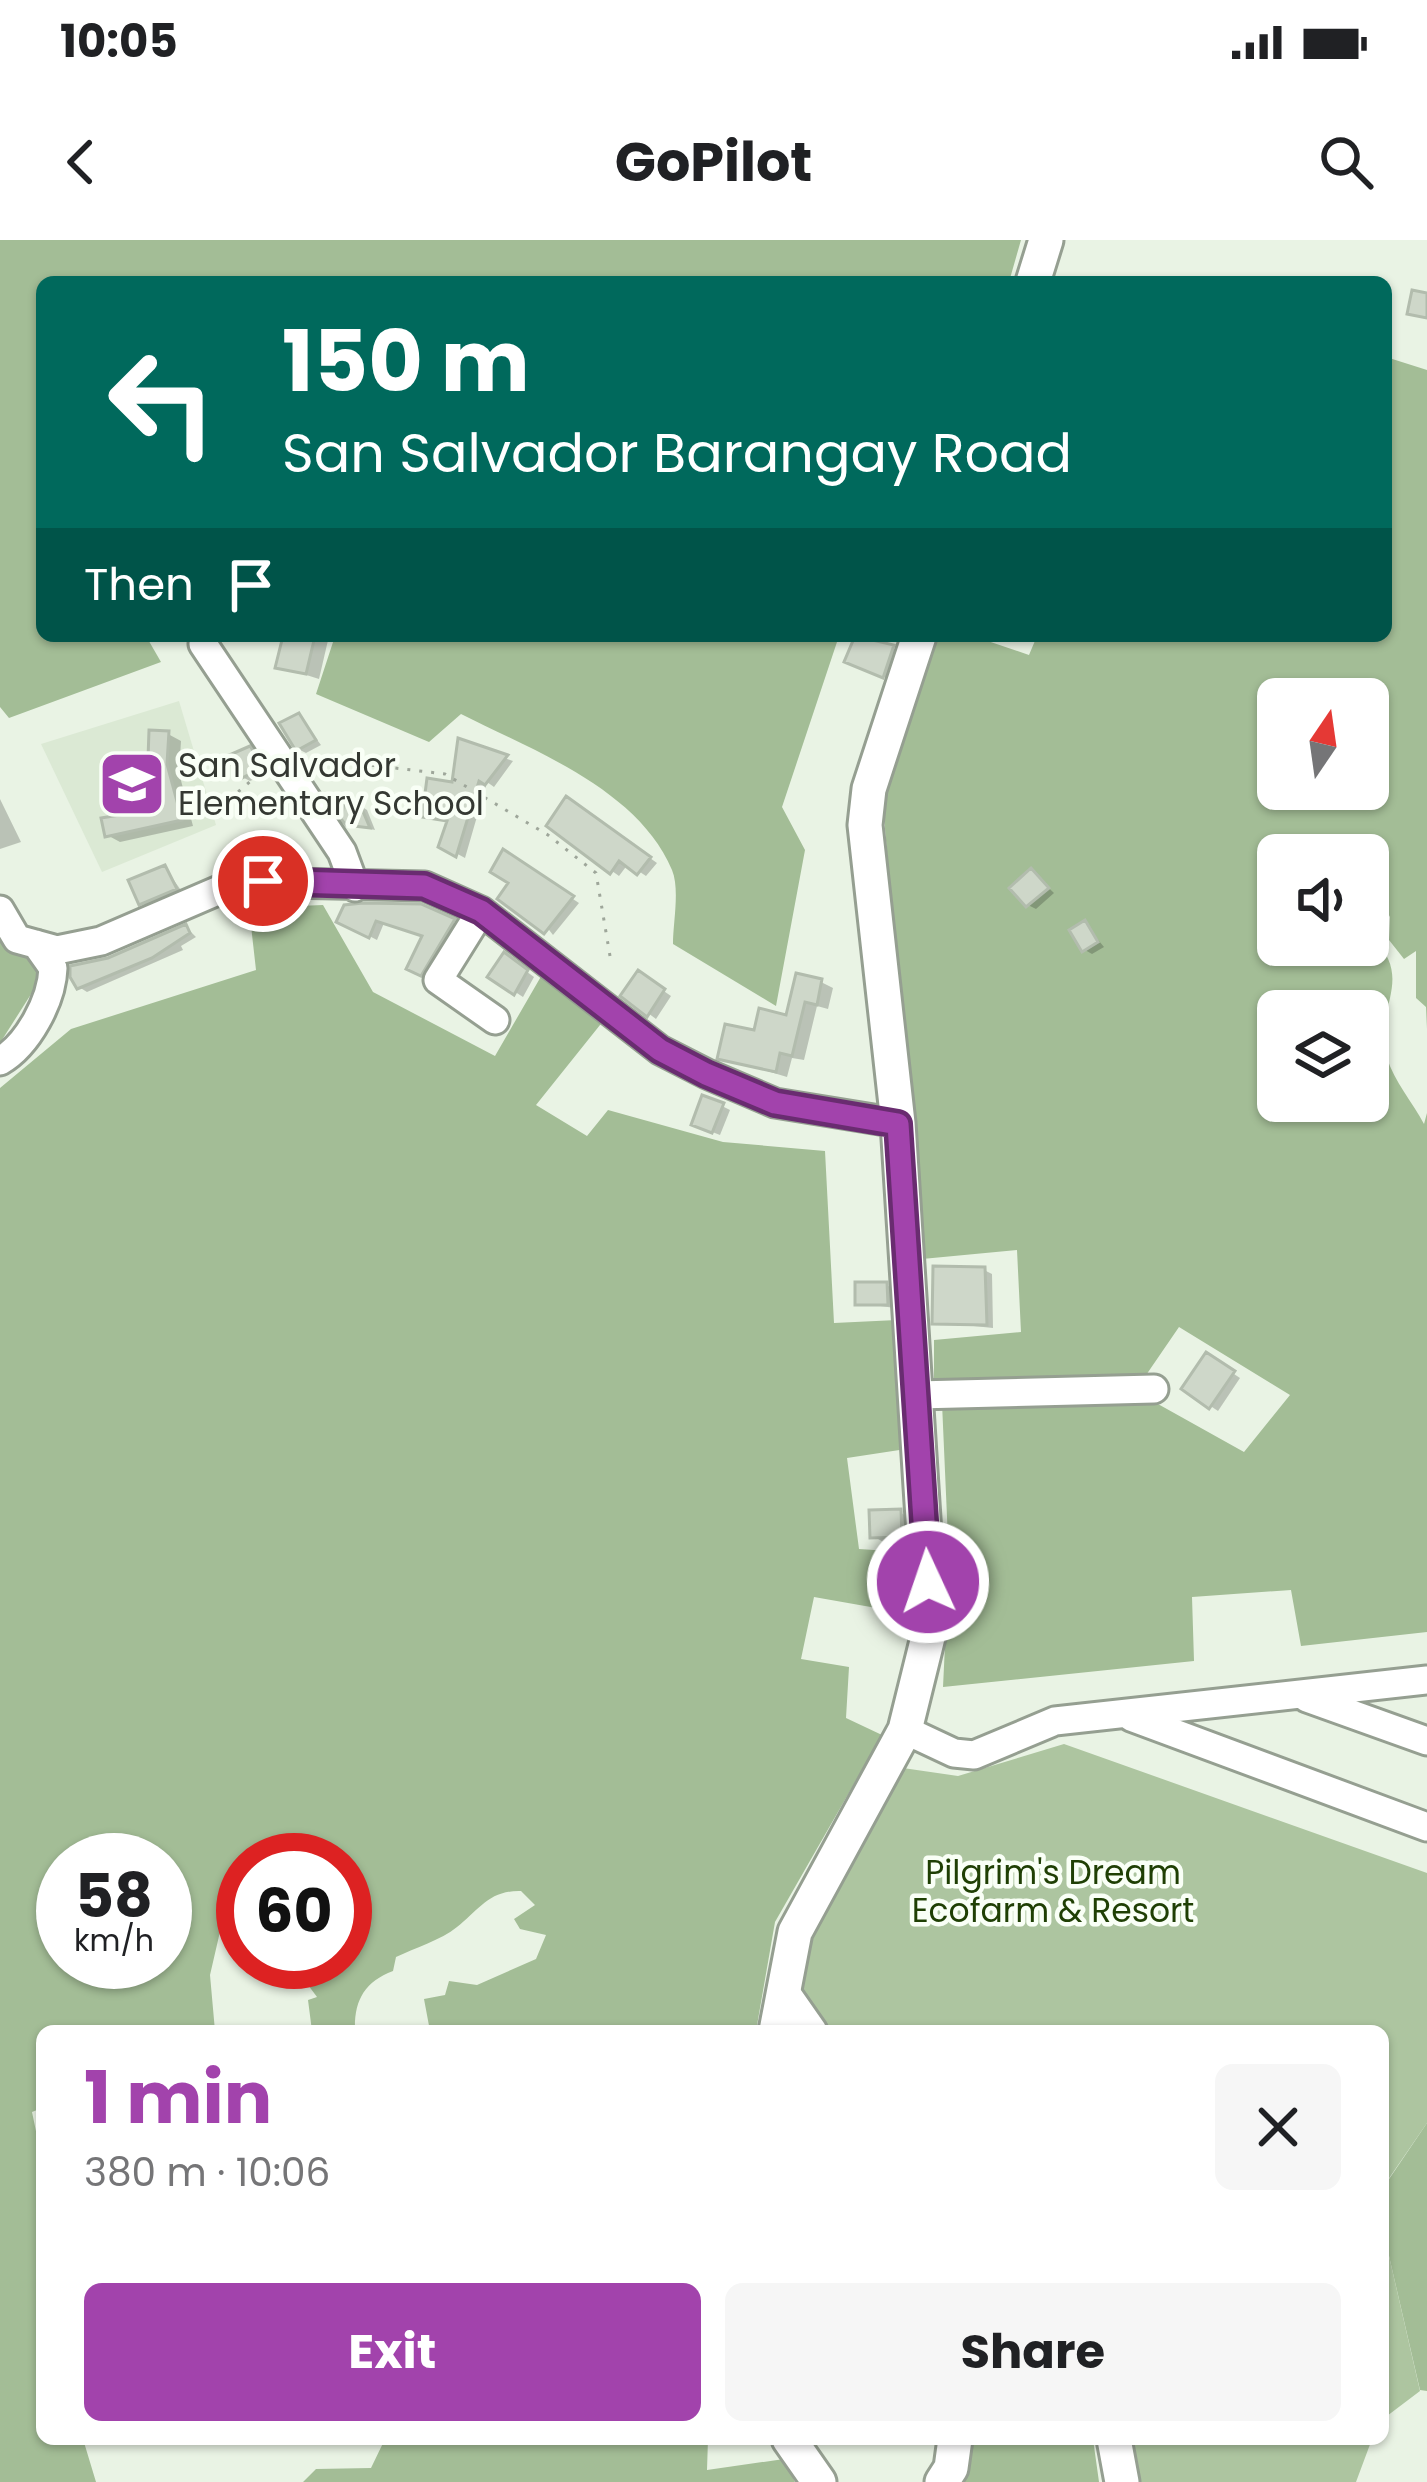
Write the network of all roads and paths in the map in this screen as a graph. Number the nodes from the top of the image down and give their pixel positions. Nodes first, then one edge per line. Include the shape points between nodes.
1 (1046, 240) edge
2 (1035, 276) edge
3 (917, 642) edge
4 (203, 644) dead end
5 (280, 758) junction
6 (207, 806) dead end
7 (356, 887) junction
8 (0, 910) edge
9 (481, 911) junction
10 (36, 944) junction
11 (610, 956) dead end
12 (495, 1020) dead end
13 (0, 1061) edge
14 (898, 1124) junction
15 (1154, 1389) dead end
16 (917, 1395) junction
17 (1427, 1680) edge
18 (1299, 1695) junction
19 (1121, 1714) junction
20 (904, 1730) junction
21 (1427, 1742) edge
22 (1427, 1827) edge
23 (783, 1988) junction
24 (777, 2025) edge
25 (810, 2025) edge
26 (793, 2445) edge
27 (954, 2445) edge
28 (1115, 2445) edge
29 (819, 2482) edge
30 (942, 2482) edge
31 (1123, 2482) edge

1 - 2 main road
3 - 14 main road via 865,825
4 - 5 street
5 - 6 path via 223,805
5 - 7 street via 343,852
5 - 11 path via 445,774 548,835 596,873
7 - 9 street via 424,886
7 - 10 street via 238,882 101,941 57,950
8 - 10 street via 17,939
9 - 12 street via 438,980
9 - 14 street via 660,1050 706,1074 775,1103
10 - 13 street via 53,968 52,981 28,1035
14 - 16 main road
15 - 16 street
16 - 20 main road via 930,1629
17 - 18 street
18 - 19 street
18 - 21 street
19 - 20 street via 1055,1721 962,1756
19 - 22 street
20 - 23 main road via 795,1932
23 - 24 main road
23 - 25 street
26 - 29 main road
27 - 30 main road
28 - 31 main road

